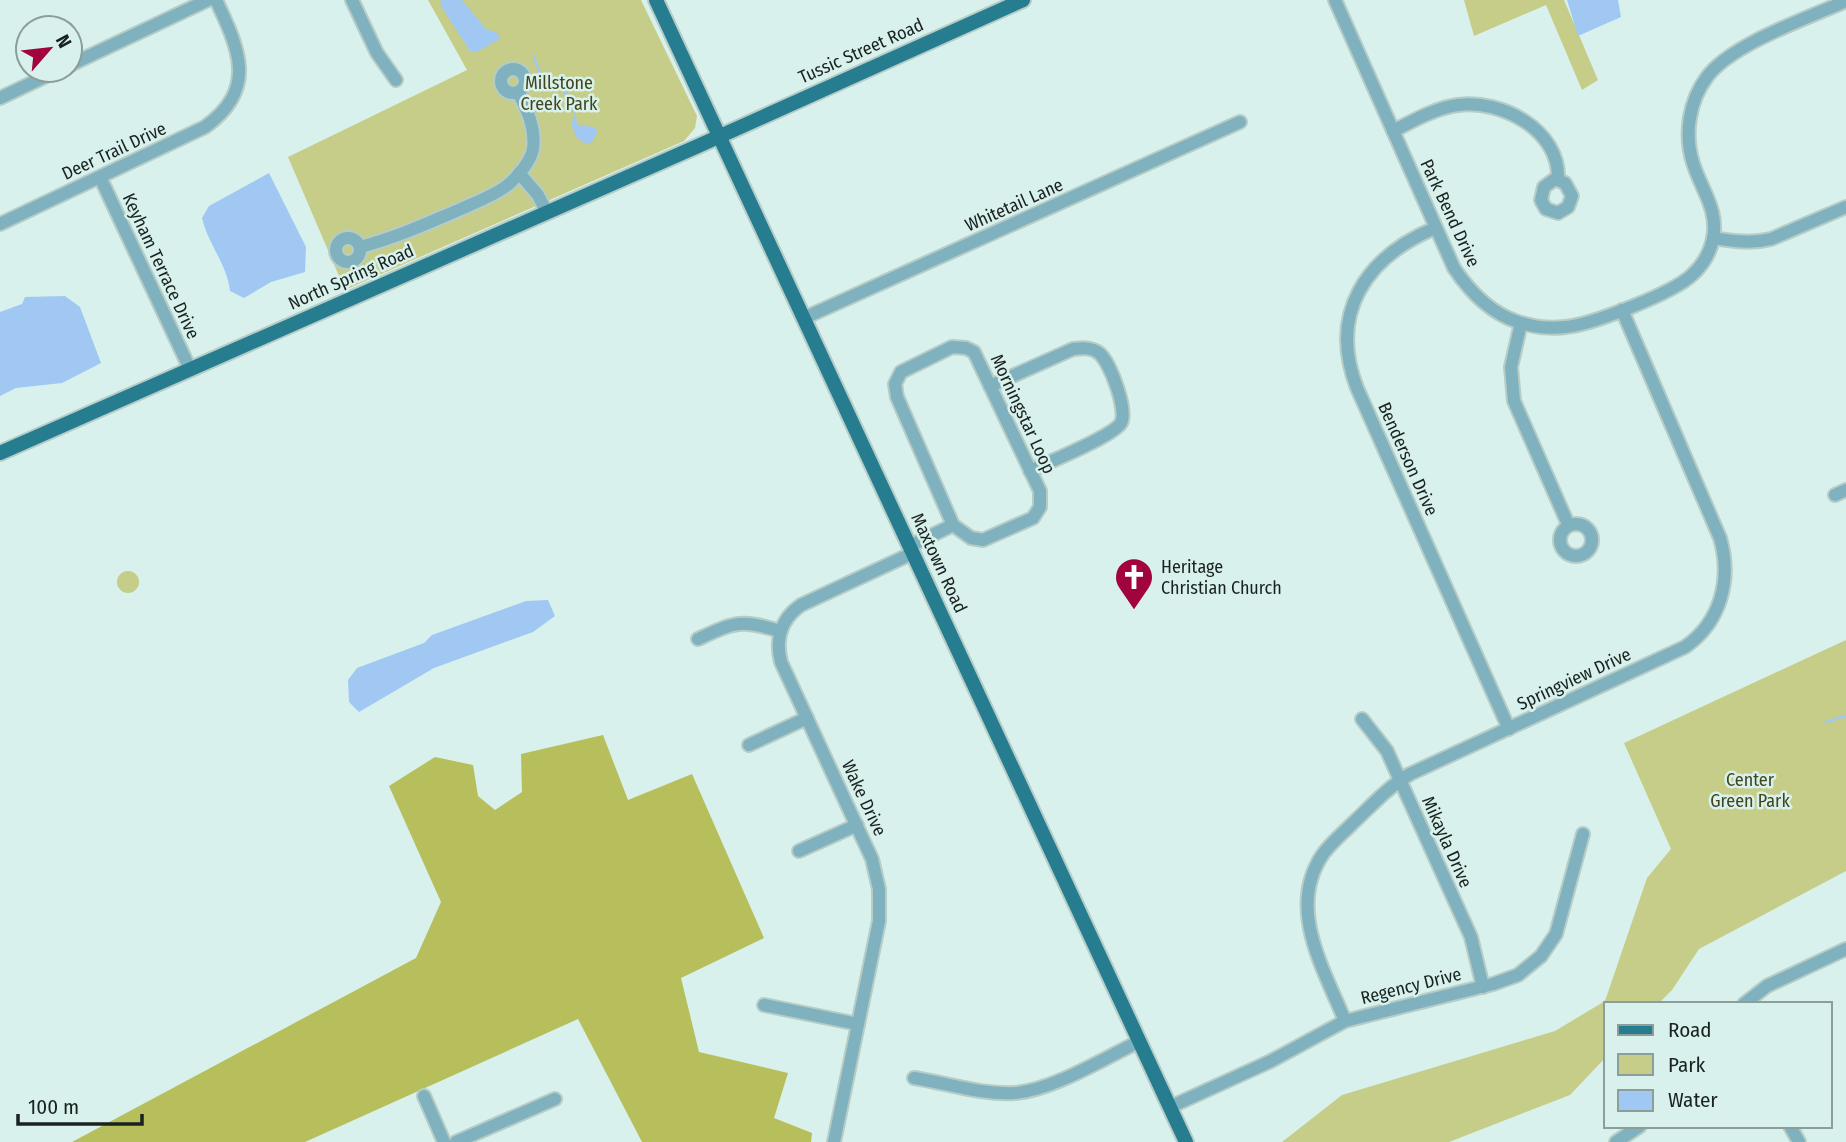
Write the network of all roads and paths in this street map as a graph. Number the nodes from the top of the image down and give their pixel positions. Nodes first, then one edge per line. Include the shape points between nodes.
1 (208, 0) edge
2 (216, 0) edge
3 (352, 0) edge
4 (656, 0) edge
5 (1023, 0) edge
6 (1335, 0) edge
7 (1846, 1) edge
8 (84, 58) edge
9 (396, 80) dead end
10 (30, 84) edge
11 (518, 92) dead end
12 (0, 98) edge
13 (1240, 122) dead end
14 (1393, 131) junction
15 (719, 137) junction
16 (519, 173) junction
17 (100, 177) junction
18 (1558, 179) dead end
19 (1846, 207) edge
20 (547, 212) junction
21 (0, 224) edge
22 (1435, 228) junction
23 (1713, 237) junction
24 (360, 247) dead end
25 (1622, 310) junction
26 (804, 318) junction
27 (1521, 323) junction
28 (190, 369) junction
29 (990, 386) junction
30 (0, 453) edge
31 (1030, 471) junction
32 (1569, 524) dead end
33 (953, 525) junction
34 (911, 550) junction
35 (780, 631) junction
36 (698, 639) dead end
37 (807, 718) junction
38 (1362, 719) dead end
39 (1509, 729) junction
40 (749, 745) dead end
41 (1400, 779) junction
42 (857, 825) junction
43 (1583, 834) dead end
44 (799, 851) dead end
45 (1846, 949) edge
46 (1483, 987) junction
47 (1747, 1002) edge
48 (764, 1004) dead end
49 (1345, 1021) junction
50 (858, 1024) junction
51 (1139, 1041) junction
52 (914, 1078) dead end
53 (424, 1096) dead end
54 (555, 1099) dead end
55 (1170, 1107) junction
56 (1637, 1128) edge
57 (444, 1142) edge
58 (456, 1142) edge
59 (834, 1142) edge
60 (1186, 1142) edge
61 (1616, 1142) edge

1 - 8 street
2 - 17 street, Deer Trail Drive via 239,55 239,78 225,110 205,127
3 - 9 street via 377,53
4 - 15 main road, Maxtown Road
5 - 15 main road, Tussic Street Road
6 - 14 street, Park Bend Drive
7 - 23 street via 1738,50 1715,67 1699,90 1690,118 1690,148 1713,215
10 - 12 street
11 - 16 street via 530,115 533,151
13 - 26 street, Whitetail Lane
14 - 18 street via 1454,106 1491,106 1515,115 1543,137 1557,162
14 - 22 street, Park Bend Drive
15 - 20 main road, North Spring Road
15 - 26 main road, Maxtown Road
16 - 20 street
16 - 24 street via 482,200
17 - 21 street, Deer Trail Drive
17 - 28 street, Keyham Terrace Drive
19 - 23 street via 1759,242
20 - 28 main road, North Spring Road
22 - 27 street, Park Bend Drive via 1454,268 1476,296
22 - 39 street, Benderson Drive via 1391,251 1363,282 1348,323 1348,358 1357,388
23 - 25 street, Park Bend Drive via 1705,260 1690,277
25 - 27 street, Park Bend Drive via 1566,327
25 - 39 street, Springview Drive via 1720,538 1726,564 1721,600 1707,627 1685,647
26 - 34 main road, Maxtown Road
27 - 32 street via 1511,367 1514,401
28 - 30 main road, North Spring Road
29 - 31 street, Morningstar Loop
29 - 31 street via 1087,347 1100,354 1110,369 1123,407 1121,422 1110,433
29 - 33 street, Morningstar Loop via 974,352 952,347 901,372 895,384
31 - 33 street, Morningstar Loop via 1040,491 1040,508 1033,518 983,540 971,538
33 - 34 street
34 - 35 street via 801,605
34 - 51 main road, Maxtown Road
35 - 36 street via 744,622
35 - 37 street, Wake Drive via 781,662
37 - 40 street
37 - 42 street, Wake Drive
38 - 41 street, Mikayla Drive via 1387,751
39 - 41 street, Springview Drive
41 - 46 street, Mikayla Drive via 1471,937
41 - 49 street, Springview Drive via 1331,844 1310,883 1307,911 1311,937
42 - 44 street
42 - 50 street, Wake Drive via 872,859 880,903
43 - 46 street, Regency Drive via 1561,922 1549,946 1518,975
45 - 47 street via 1767,986
46 - 49 street, Regency Drive
48 - 50 street
49 - 55 street, Regency Drive
50 - 59 street, Wake Drive
51 - 52 street via 1046,1086 1022,1092 998,1093
51 - 55 main road, Maxtown Road
53 - 57 street
54 - 58 street
55 - 60 main road, Maxtown Road
56 - 61 street

